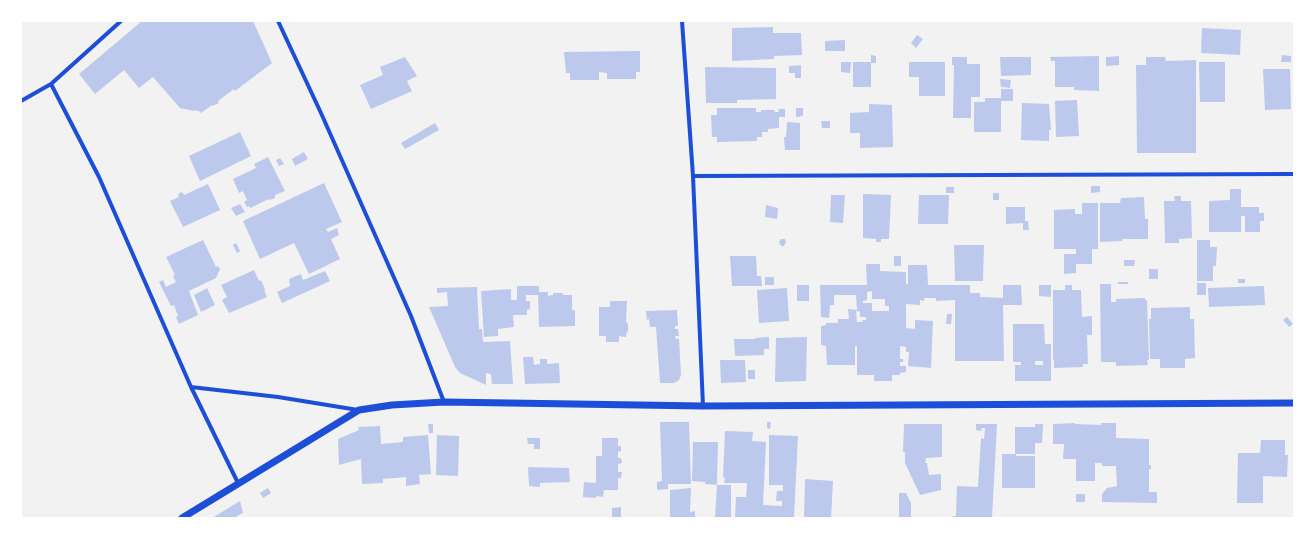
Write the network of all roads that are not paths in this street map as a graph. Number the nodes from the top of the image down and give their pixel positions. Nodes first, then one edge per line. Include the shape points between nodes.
1 (121, 21) edge
2 (278, 21) edge
3 (682, 21) edge
4 (51, 84) junction
5 (21, 101) edge
6 (1294, 174) edge
7 (693, 176) junction
8 (191, 387) junction
9 (444, 402) junction
10 (1294, 403) edge
11 (703, 406) junction
12 (359, 410) junction
13 (238, 483) junction
14 (182, 518) edge

1 - 4 street
2 - 9 street via 411,316
3 - 7 street
4 - 5 street
4 - 8 street via 99,177
6 - 7 street
7 - 11 street
8 - 12 street
8 - 13 street
9 - 11 street
9 - 12 street
10 - 11 street
12 - 13 street
13 - 14 street

